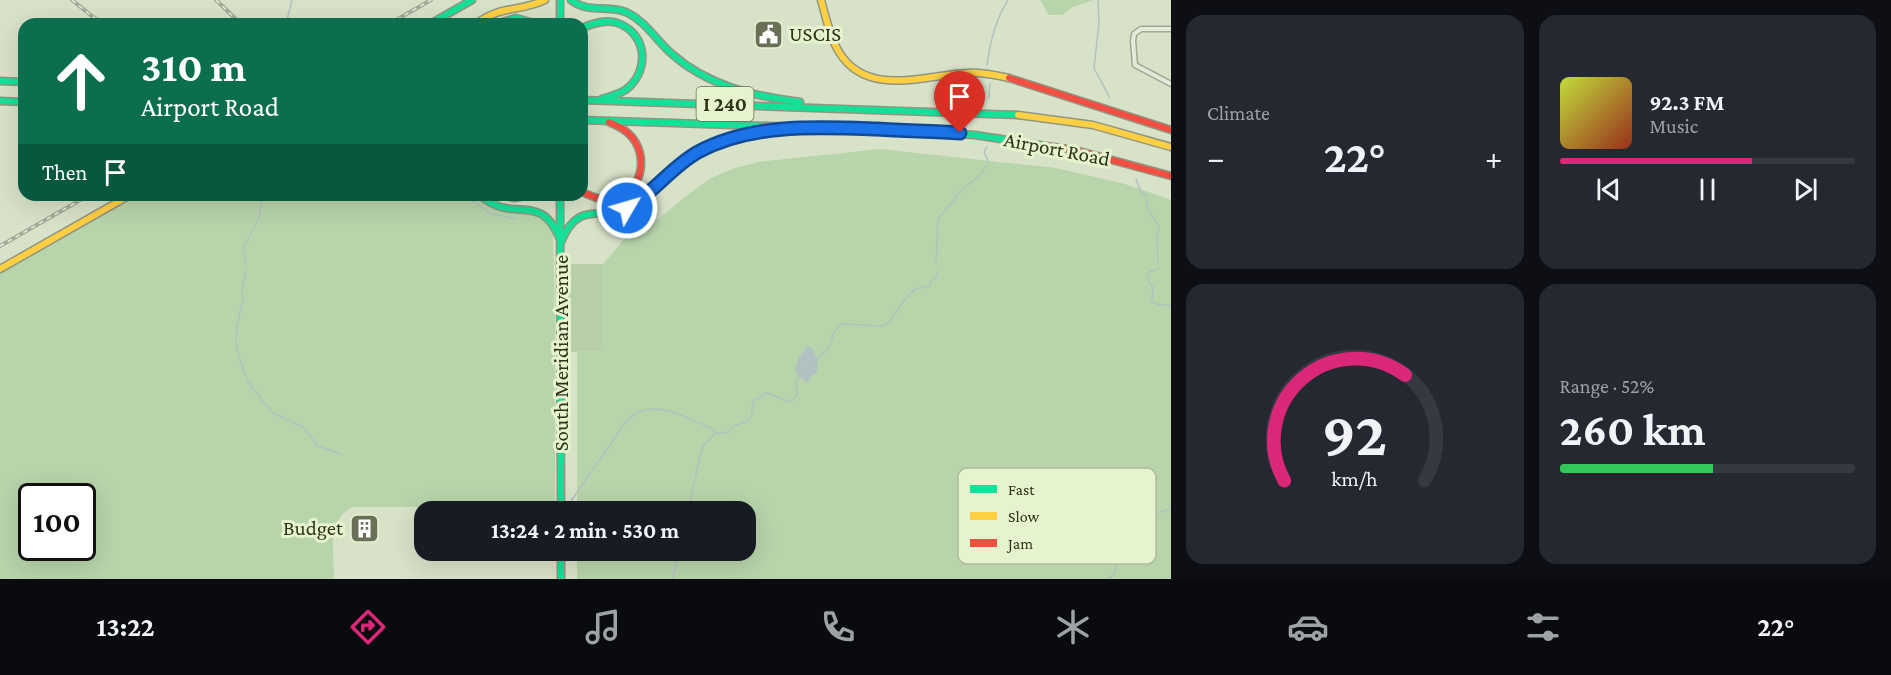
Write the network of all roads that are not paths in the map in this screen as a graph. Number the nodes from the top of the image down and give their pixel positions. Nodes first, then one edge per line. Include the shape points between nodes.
1 (472, 0) edge
2 (545, 0) edge
3 (560, 0) edge
4 (571, 0) edge
5 (821, 0) edge
6 (440, 18) edge
7 (484, 18) edge
8 (560, 18) edge
9 (588, 25) edge
10 (1171, 29) edge
11 (0, 81) edge
12 (18, 82) edge
13 (1171, 84) edge
14 (588, 100) edge
15 (597, 100) junction
16 (0, 101) edge
17 (18, 102) edge
18 (854, 108) junction
19 (588, 120) edge
20 (607, 121) junction
21 (811, 127) junction
22 (1171, 130) edge
23 (1171, 147) edge
24 (1171, 176) edge
25 (588, 195) edge
26 (119, 201) edge
27 (487, 201) edge
28 (560, 201) edge
29 (561, 242) junction
30 (0, 269) edge
31 (561, 501) edge
32 (561, 561) edge
33 (561, 579) edge

1 - 6 main road
2 - 7 main road via 499,8
3 - 8 main road
4 - 18 main road via 585,8 611,8 627,13 690,69 718,85 777,100
5 - 22 main road via 839,54 855,71 871,79 896,81 980,73 1015,79
9 - 15 main road via 598,21 614,22 631,31 641,46 643,63 633,83 621,92
10 - 13 street via 1141,29 1132,41 1135,65
11 - 12 main road
14 - 15 main road, Airport Road / I 240
15 - 18 main road, Airport Road / I 240
16 - 17 main road
18 - 23 main road, Airport Road / I 240 via 1038,117 1093,125
19 - 20 main road, Airport Road / I 240
20 - 21 main road, Airport Road / I 240
20 - 25 main road via 626,131 637,143 643,162 641,175 630,192 617,199
21 - 24 main road, Airport Road / I 240 via 1003,138 1075,150
21 - 29 main road via 755,134 713,145 679,165 627,208 576,218
26 - 30 main road
27 - 29 main road via 502,209 544,214 553,223
28 - 29 main road, South Meridian Avenue
29 - 31 main road, South Meridian Avenue
32 - 33 main road

